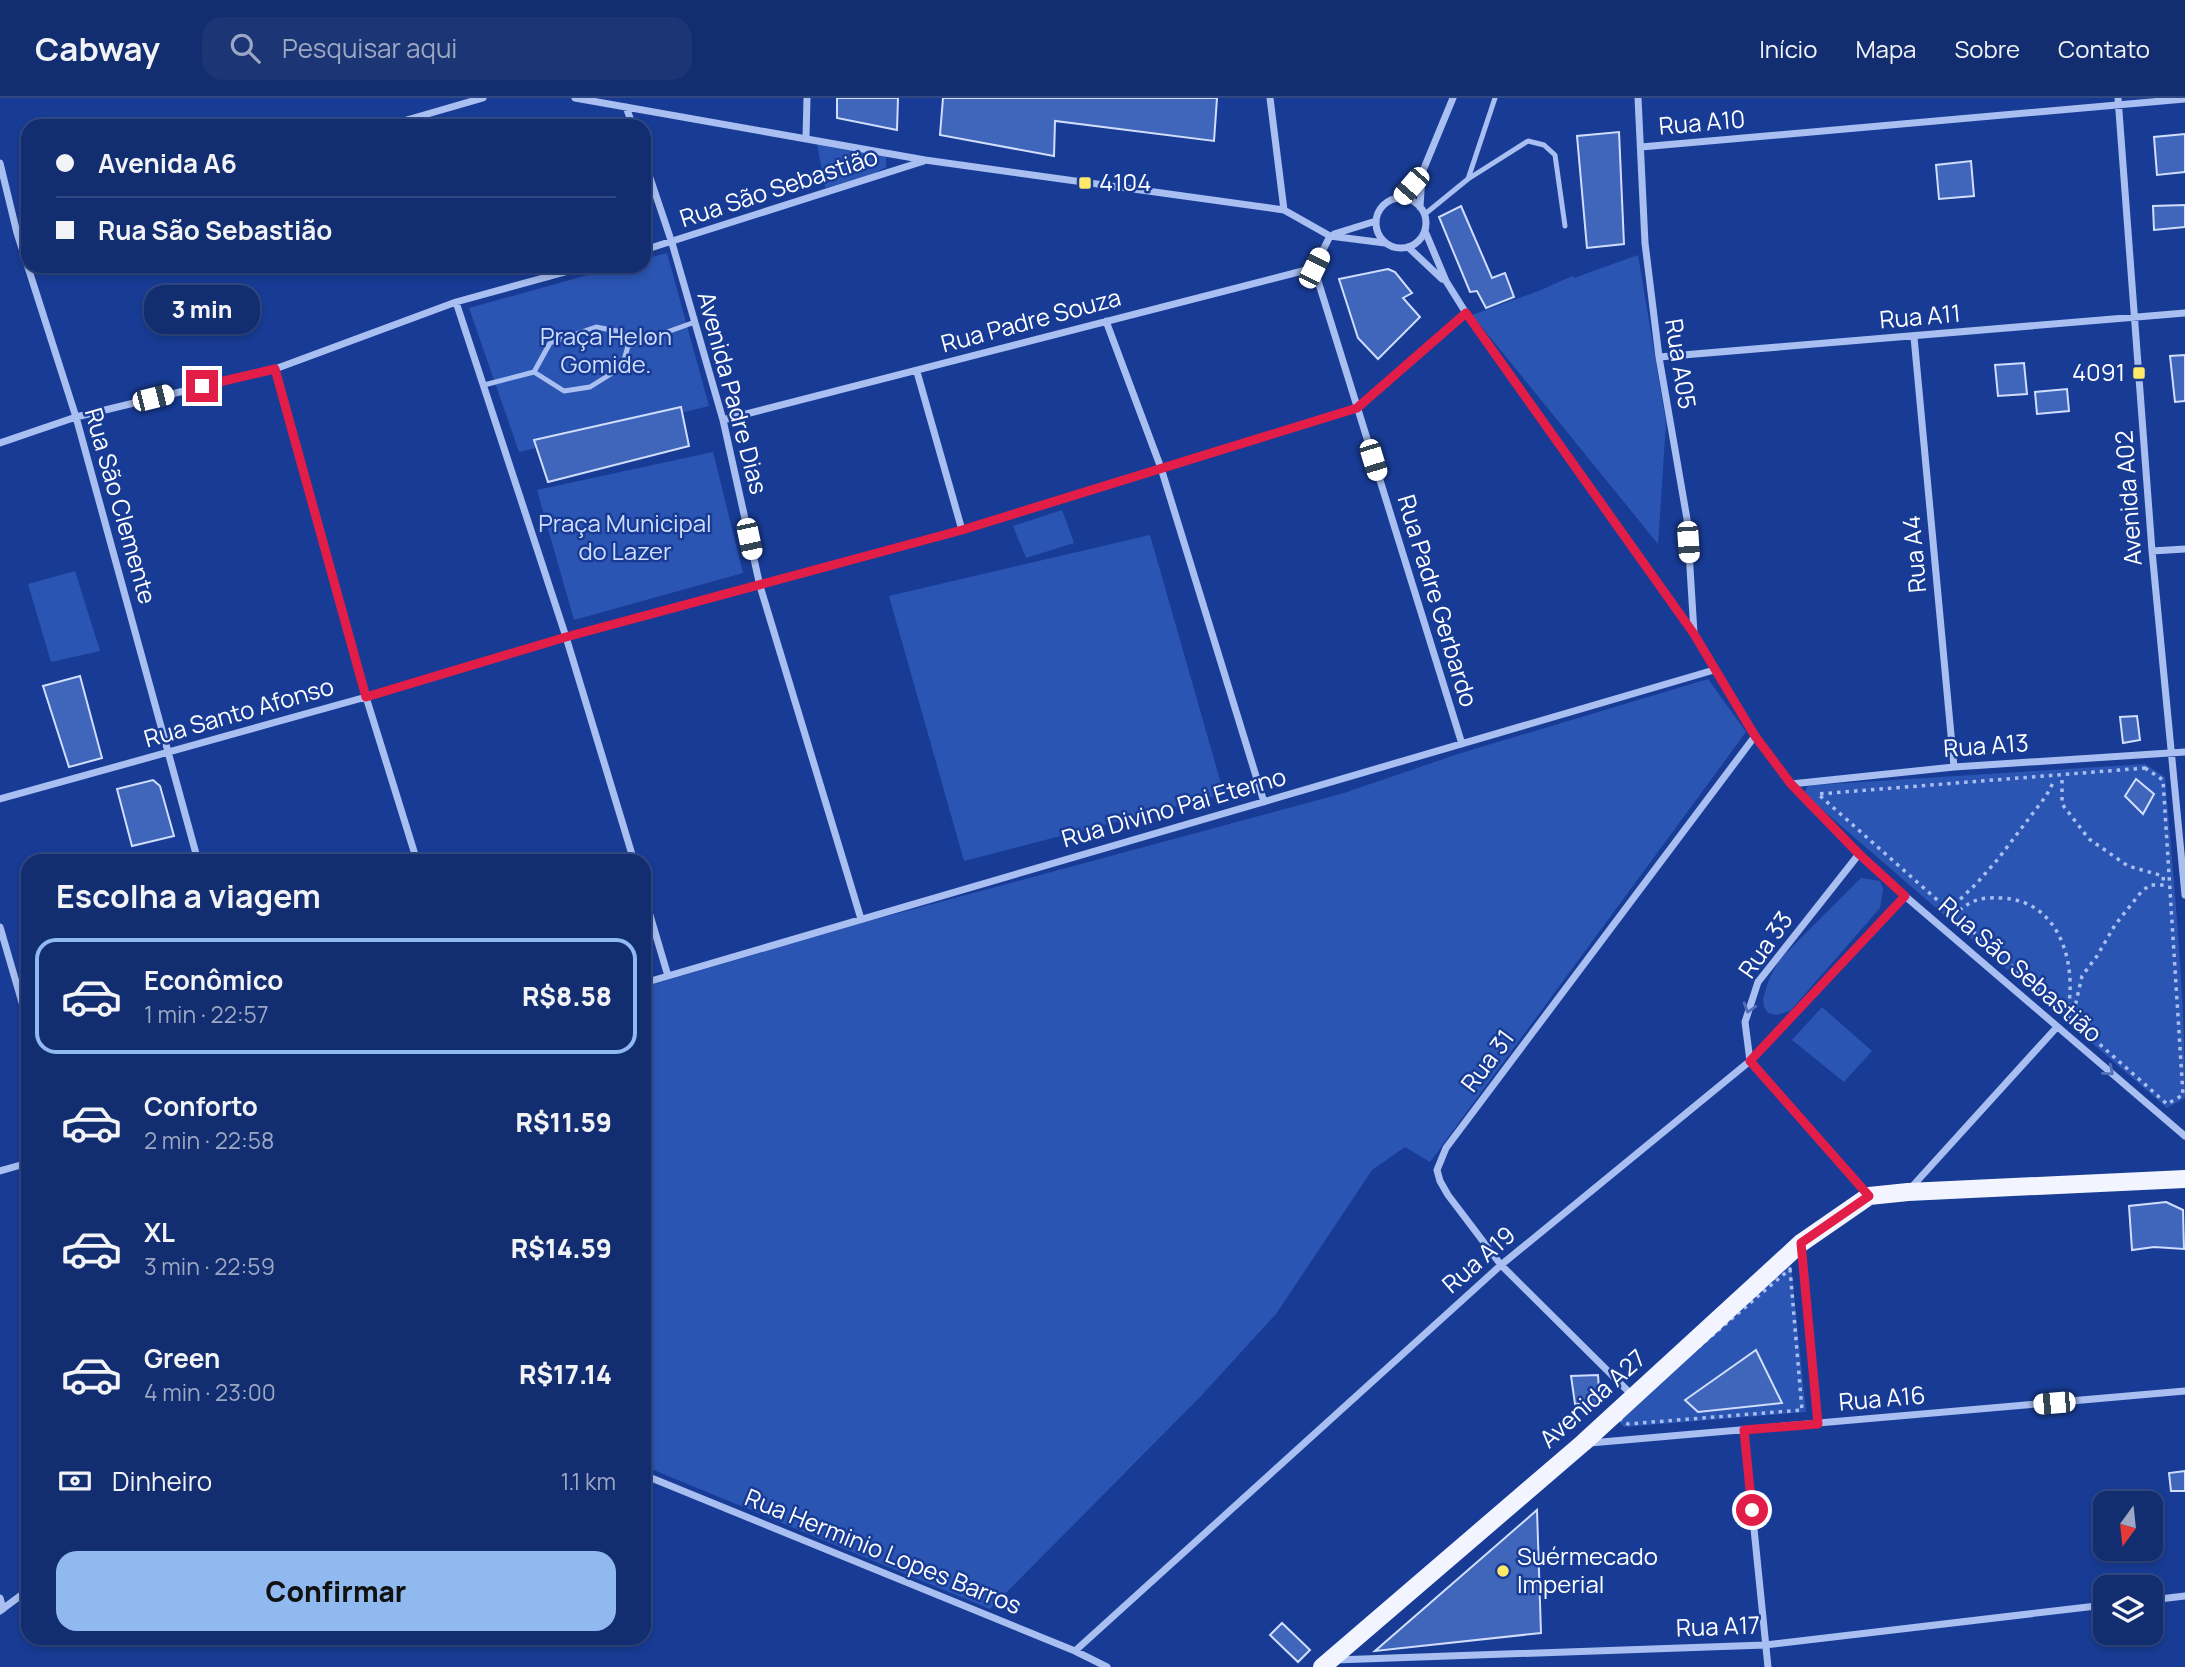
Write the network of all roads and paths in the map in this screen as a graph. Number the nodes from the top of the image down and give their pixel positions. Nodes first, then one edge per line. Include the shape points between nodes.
1 (483, 98) edge
2 (575, 98) edge
3 (807, 98) edge
4 (1270, 98) edge
5 (1453, 98) edge
6 (1495, 98) edge
7 (1638, 98) edge
8 (2185, 99) edge
9 (601, 100) edge
10 (2119, 102) edge
11 (626, 107) junction
12 (410, 119) edge
13 (630, 119) edge
14 (806, 138) junction
15 (1641, 148) junction
16 (925, 160) junction
17 (0, 163) edge
18 (1422, 173) junction
19 (1468, 178) junction
20 (651, 181) edge
21 (1400, 198) junction
22 (1284, 210) junction
23 (1422, 211) junction
24 (1376, 221) junction
25 (1565, 226) dead end
26 (1425, 231) junction
27 (21, 232) edge
28 (17, 233) junction
29 (1330, 236) junction
30 (672, 243) junction
31 (1385, 243) junction
32 (21, 245) edge
33 (1408, 247) junction
34 (651, 248) edge
35 (1314, 268) junction
36 (30, 273) edge
37 (562, 273) edge
38 (1446, 281) junction
39 (456, 302) junction
40 (1466, 313) junction
41 (2185, 313) edge
42 (2135, 317) junction
43 (1106, 321) junction
44 (695, 322) junction
45 (1914, 337) junction
46 (628, 346) junction
47 (1659, 357) junction
48 (275, 369) junction
49 (534, 372) junction
50 (917, 372) junction
51 (484, 385) junction
52 (1357, 408) junction
53 (76, 417) junction
54 (723, 420) junction
55 (0, 443) edge
56 (1161, 468) junction
57 (962, 530) junction
58 (2185, 549) edge
59 (2152, 551) junction
60 (760, 586) junction
61 (1694, 634) junction
62 (566, 637) junction
63 (1714, 670) junction
64 (366, 697) junction
65 (1755, 736) junction
66 (1462, 744) junction
67 (2185, 752) edge
68 (169, 753) junction
69 (2172, 753) junction
70 (1954, 767) junction
71 (2062, 780) dead end
72 (2054, 781) dead end
73 (1791, 784) junction
74 (0, 799) edge
75 (1264, 802) junction
76 (196, 854) edge
77 (415, 854) edge
78 (632, 854) edge
79 (1859, 854) junction
80 (2185, 895) edge
81 (1905, 896) junction
82 (1948, 910) junction
83 (1954, 915) junction
84 (651, 919) edge
85 (861, 919) junction
86 (0, 927) edge
87 (668, 976) junction
88 (651, 981) edge
89 (21, 999) edge
90 (2067, 1016) junction
91 (2072, 1020) junction
92 (2057, 1027) junction
93 (1750, 1061) junction
94 (2185, 1136) edge
95 (21, 1165) edge
96 (0, 1171) edge
97 (2185, 1179) edge
98 (1908, 1192) junction
99 (1869, 1196) junction
100 (1801, 1243) junction
101 (1501, 1265) junction
102 (1790, 1269) joint
103 (2185, 1391) edge
104 (1633, 1396) junction
105 (1818, 1424) junction
106 (1744, 1430) junction
107 (1583, 1443) junction
108 (651, 1478) edge
109 (21, 1595) edge
110 (2185, 1595) edge
111 (0, 1598) edge
112 (2163, 1598) edge
113 (2093, 1606) edge
114 (2, 1610) edge
115 (1765, 1645) junction
116 (1074, 1651) junction
117 (1326, 1663) edge
118 (1107, 1667) edge
119 (1768, 1667) edge

1 - 12 street
2 - 9 street
3 - 14 street
4 - 22 street
5 - 18 street
6 - 19 lane
7 - 15 street, Rua A05
8 - 10 street, Rua A10
9 - 11 street
10 - 15 street, Rua A10
10 - 42 street, Avenida A02
11 - 13 street
11 - 14 street
14 - 16 street
15 - 47 street, Rua A05 via 1645,243
16 - 22 street
16 - 30 street, Rua São Sebastião
17 - 28 street, Rua São Clemente
18 - 21 street
18 - 23 street
19 - 23 lane
19 - 25 lane via 1528,141 1544,145 1555,155
20 - 30 street, Avenida Padre Dias
21 - 23 street
21 - 24 street via 1384,204
22 - 29 street
23 - 26 street
24 - 29 street
24 - 31 street
26 - 33 street
26 - 38 street, Rua São Sebastião
27 - 28 street
28 - 32 street, Rua São Clemente
29 - 31 street
29 - 35 street
30 - 34 street, Rua São Sebastião
30 - 44 street, Avenida Padre Dias
31 - 33 street
33 - 38 street, Rua São Sebastião
35 - 43 street, Rua Padre Souza
35 - 52 street, Rua Padre Gerbardo
36 - 53 street, Rua São Clemente
37 - 39 street
38 - 40 street, Rua São Sebastião
39 - 48 street
39 - 51 street
40 - 52 street, Rua Santo Afonso
40 - 61 street, Rua São Sebastião
41 - 42 street, Rua A11
42 - 45 street, Rua A11
42 - 59 street, Avenida A02
43 - 50 street, Rua Padre Souza
43 - 56 street
44 - 46 lane
44 - 54 street, Avenida Padre Dias
45 - 47 street, Rua A11
45 - 70 street, Rua A4
46 - 49 lane via 622,366 590,387 564,391
46 - 49 lane via 622,331 596,327 550,343
47 - 61 street, Rua A05 via 1686,519
48 - 53 street
48 - 64 street
49 - 51 lane
50 - 54 street, Rua Padre Souza
50 - 57 street
51 - 62 street
52 - 56 street, Rua Santo Afonso
52 - 66 street, Rua Padre Gerbardo
53 - 55 street
53 - 68 street, Rua São Clemente
54 - 60 street, Avenida Padre Dias
56 - 57 street, Rua Santo Afonso
56 - 75 street
57 - 60 street, Rua Santo Afonso
58 - 59 street
59 - 69 street, Avenida A02
60 - 62 street, Rua Santo Afonso
60 - 85 street, Avenida Padre Dias
61 - 63 street, Rua São Sebastião
62 - 64 street, Rua Santo Afonso
62 - 78 street
63 - 65 street, Rua São Sebastião
63 - 66 street, Rua Divino Pai Eterno
64 - 68 street, Rua Santo Afonso
64 - 77 street
65 - 73 street, Rua São Sebastião
65 - 101 street, Rua 31 via 1440,1159 1440,1181
66 - 75 street, Rua Divino Pai Eterno
67 - 69 street, Rua A13
68 - 74 street, Rua Santo Afonso
68 - 76 street, Rua São Clemente
69 - 70 street, Rua A13
69 - 80 street, Avenida A02
70 - 73 street, Rua A13
71 - 91 path via 2062,804 2089,839 2128,866 2163,876 2164,885 2150,885 2142,891 2106,938 2082,976
72 - 82 path via 1998,859
73 - 79 street, Rua São Sebastião
75 - 85 street, Rua Divino Pai Eterno
79 - 81 street, Rua São Sebastião
79 -> 93 street, Rua 33 via 1758,982 1745,1022
81 - 92 street, Rua São Sebastião
81 - 93 street, Rua A19
82 - 83 path
82 - 91 path via 1818,794 2145,768 2163,780 2183,1096 2167,1104
83 - 90 path
83 - 90 path via 1980,898 2018,899 2040,912 2056,929 2067,953 2071,996
84 - 87 street
85 - 87 street, Rua Divino Pai Eterno
86 - 89 street
87 - 88 street, Rua Divino Pai Eterno
90 - 91 path
92 -> 94 street, Rua São Sebastião
92 - 98 street
93 - 99 street
93 - 101 street, Rua A19
95 - 96 street
97 - 98 main road, Avenida A27
98 - 99 main road, Avenida A27
99 - 100 main road, Avenida A27
100 - 104 main road, Avenida A27
100 - 105 street
101 - 104 street, Rua 31
101 - 116 street, Rua A19
102 - 102 path via 1620,1413 1620,1419 1629,1424 1802,1410
103 - 105 street, Rua A16
104 - 107 main road, Avenida A27
105 - 106 street, Rua A16
106 - 107 street, Rua A16
106 - 115 street
107 - 117 main road, Avenida A27
108 - 116 street, Rua Herminio Lopes Barros
109 - 114 street
110 - 112 street
111 - 114 street
113 - 115 street, Rua A17
115 - 117 street, Rua A17
115 - 119 street
116 - 118 street, Rua Herminio Lopes Barros

